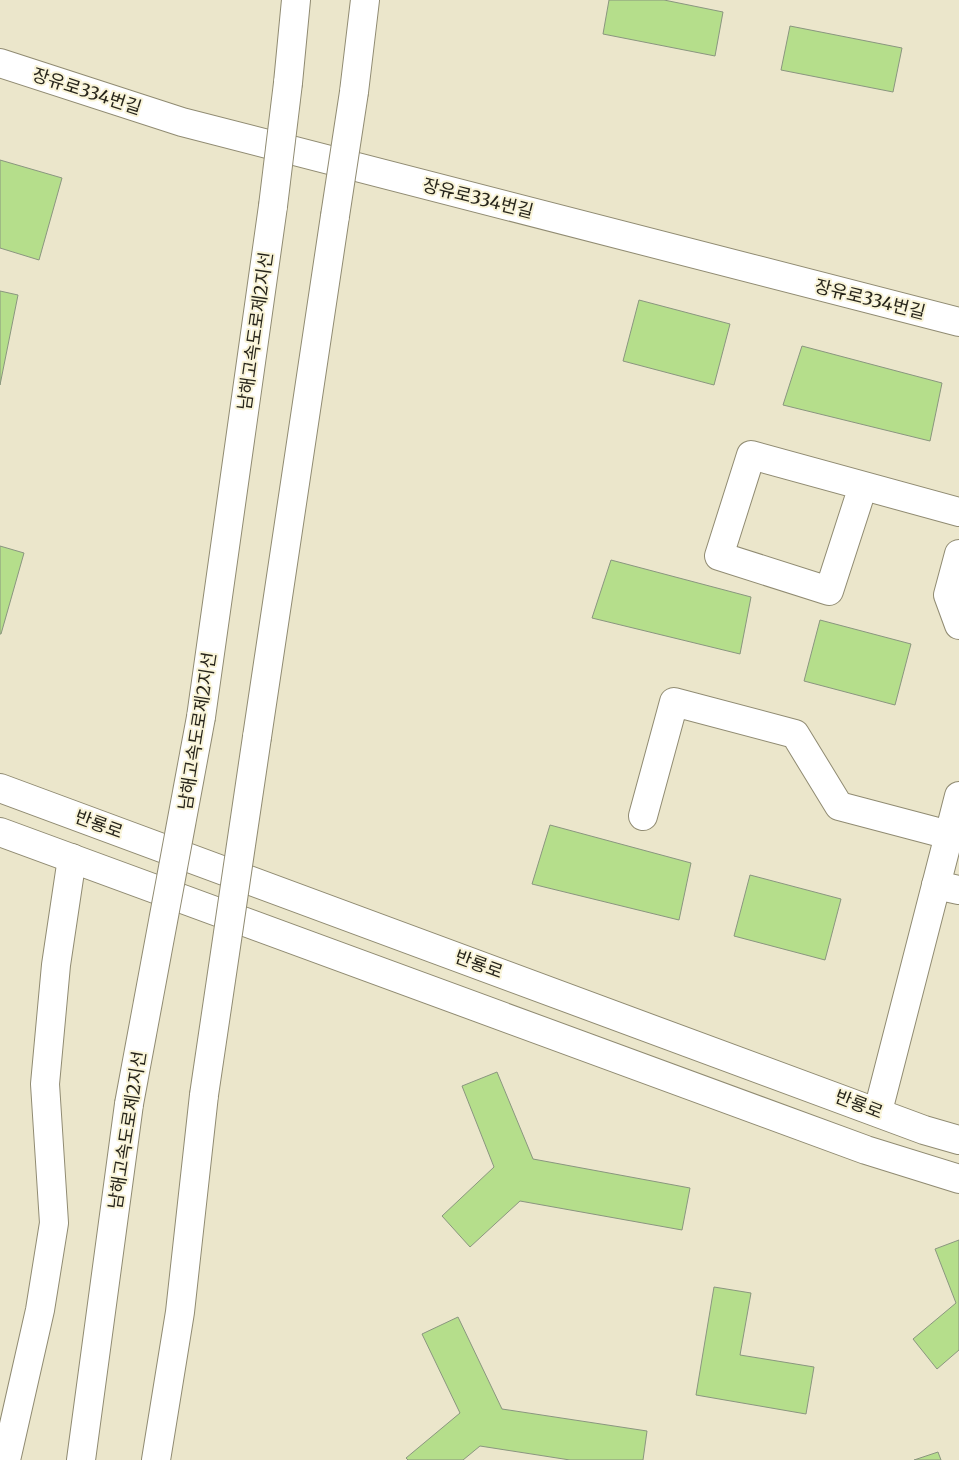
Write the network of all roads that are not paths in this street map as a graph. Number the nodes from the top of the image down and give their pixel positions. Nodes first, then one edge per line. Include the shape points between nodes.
1 (296, 0) edge
2 (365, 0) edge
3 (0, 63) edge
4 (959, 322) edge
5 (863, 486) junction
6 (959, 512) edge
7 (959, 554) edge
8 (959, 625) edge
9 (0, 788) edge
10 (959, 796) edge
11 (643, 816) dead end
12 (0, 832) edge
13 (949, 835) junction
14 (72, 858) junction
15 (948, 887) edge
16 (878, 1111) junction
17 (959, 1140) edge
18 (959, 1179) edge
19 (6, 1460) edge
20 (81, 1460) edge
21 (156, 1460) edge

1 - 20 main road, 남해고속도로제2지선, bridge via 273,206 201,717 129,1104
2 - 21 main road, bridge via 354,92 204,1095 180,1312
3 - 4 main road, 장유로334번길 via 182,122
5 - 5 main road via 751,455 719,556 829,591
5 - 6 main road
7 - 8 main road via 948,596
9 - 16 main road, 반룡로
10 - 13 main road
11 - 13 main road via 674,702 795,734 839,806
12 - 14 main road
13 - 15 main road
14 - 18 main road via 857,1147
14 - 19 main road via 56,965 45,1084 54,1223 40,1310
15 - 16 main road
16 - 17 main road, 반룡로

